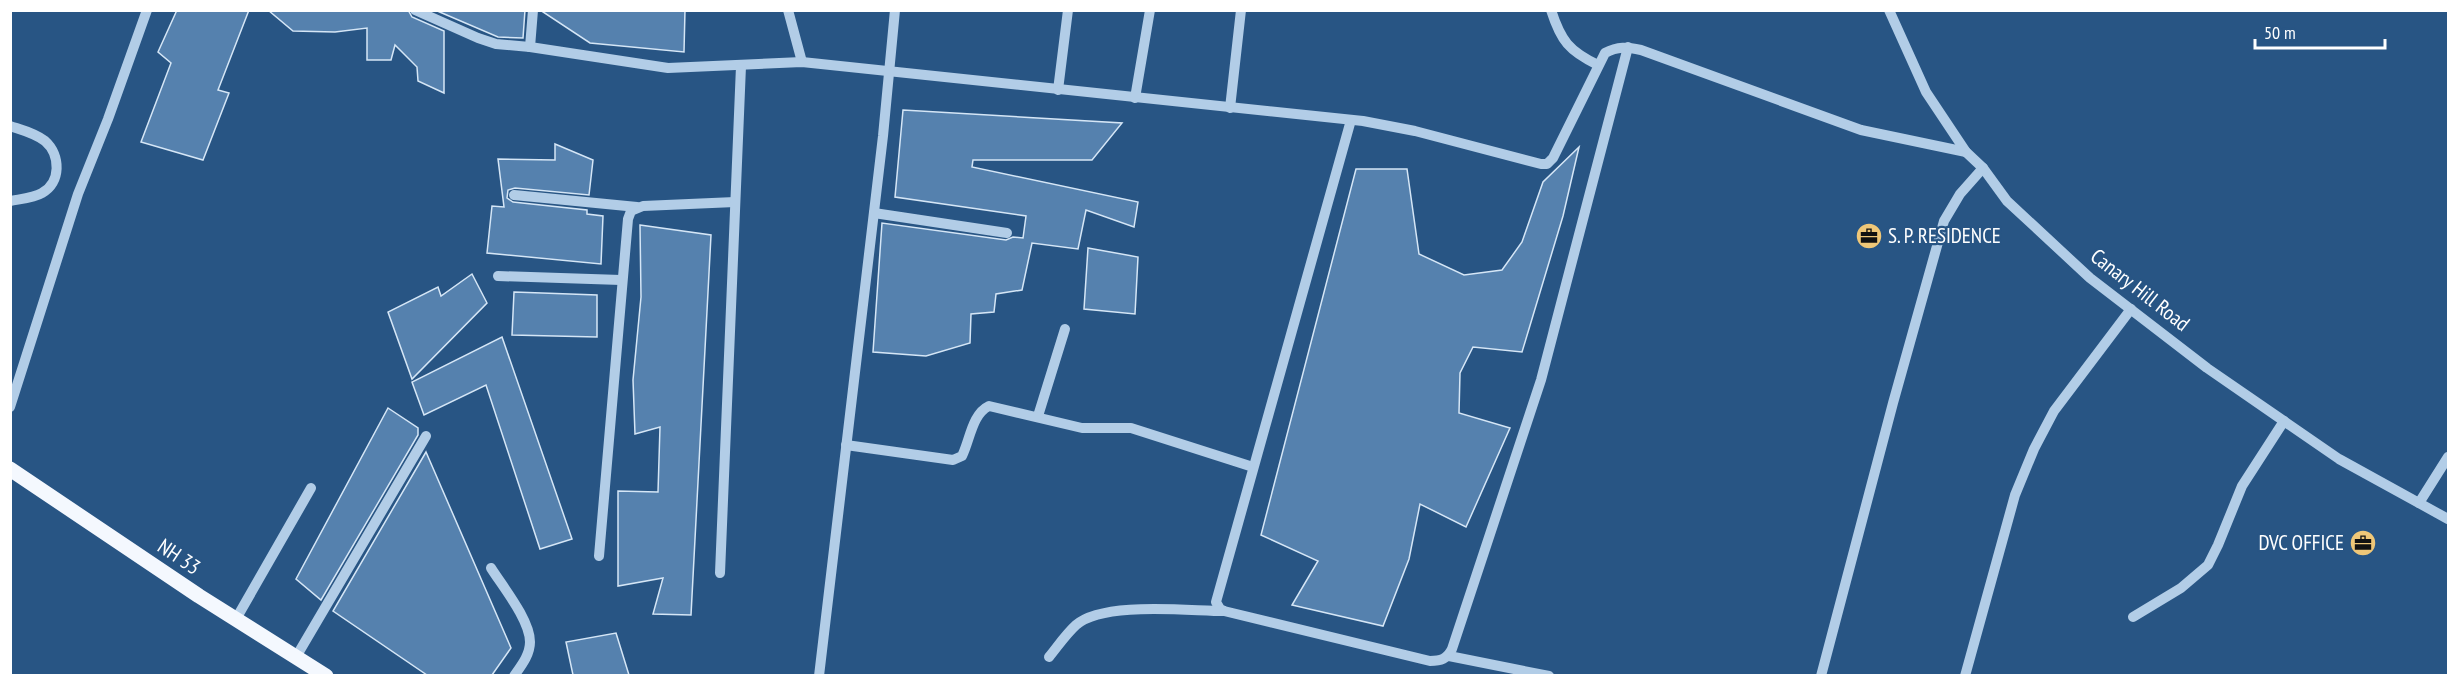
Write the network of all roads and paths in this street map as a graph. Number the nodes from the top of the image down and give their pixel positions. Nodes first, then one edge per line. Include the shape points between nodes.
1 (147, 10) edge
2 (415, 10) edge
3 (533, 10) edge
4 (788, 10) edge
5 (895, 10) edge
6 (1068, 10) edge
7 (1150, 10) edge
8 (1241, 10) edge
9 (1551, 10) edge
10 (1889, 10) edge
11 (530, 47) junction
12 (1628, 47) junction
13 (802, 62) junction
14 (1598, 64) junction
15 (741, 66) junction
16 (890, 70) junction
17 (1058, 90) junction
18 (1135, 98) junction
19 (1230, 108) junction
20 (1351, 120) junction
21 (10, 126) edge
22 (1966, 152) junction
23 (1983, 168) junction
24 (514, 195) dead end
25 (10, 201) edge
26 (735, 202) junction
27 (637, 207) junction
28 (873, 213) junction
29 (1006, 233) dead end
30 (498, 276) dead end
31 (621, 280) junction
32 (2131, 309) junction
33 (1065, 329) dead end
34 (10, 407) edge
35 (1038, 416) junction
36 (2284, 421) junction
37 (426, 436) dead end
38 (846, 445) junction
39 (2448, 457) edge
40 (1253, 467) junction
41 (10, 469) edge
42 (311, 488) dead end
43 (2419, 503) junction
44 (2448, 519) edge
45 (598, 556) dead end
46 (492, 568) dead end
47 (720, 573) dead end
48 (1224, 611) junction
49 (2133, 617) dead end
50 (236, 619) junction
51 (1449, 656) junction
52 (296, 657) junction
53 (1049, 657) dead end
54 (326, 675) edge
55 (514, 675) edge
56 (819, 675) edge
57 (1549, 675) edge
58 (1821, 675) edge
59 (1965, 675) edge

1 - 34 street via 78,194
2 - 11 street via 496,44
3 - 11 street
4 - 13 street
5 - 16 street
6 - 17 street
7 - 18 street
8 - 19 street
9 - 14 street via 1569,48
10 - 22 street, Canary Hill Road via 1926,92
11 - 15 street via 668,69
12 - 14 street via 1605,53
12 - 22 street via 1861,130
12 - 51 street via 1540,380
13 - 15 street
13 - 16 street
14 - 20 street via 1547,164 1415,131
15 - 26 street
16 - 17 street
16 - 28 street
17 - 18 street
18 - 19 street
19 - 20 street
20 - 40 street
21 - 25 street via 47,142 58,172 53,185 41,194
22 - 23 street, Canary Hill Road
23 - 32 street, Canary Hill Road via 2007,201 2090,278
23 - 58 street via 1960,194 1944,221
24 - 27 street
26 - 27 street
26 - 47 street
27 - 31 street via 631,211 626,226
28 - 29 street
28 - 38 street
30 - 31 street
31 - 45 street
32 - 36 street, Canary Hill Road
32 - 59 street via 2054,411 2034,449 2016,495
33 - 35 street
35 - 38 street via 990,406 982,410 962,456 953,460
35 - 40 street via 1082,428 1131,428
36 - 43 street, Canary Hill Road via 2339,459
36 - 49 street via 2242,486 2208,565 2181,588
37 - 52 street
38 - 56 street
39 - 43 street
40 - 48 street via 1216,597
41 - 50 main road, NH 33
42 - 50 street
43 - 44 street, Canary Hill Road
46 - 55 street via 527,625 530,643 526,658
48 - 51 street via 1430,661
48 - 53 street via 1129,609 1102,613 1078,623
50 - 52 main road, NH 33
51 - 57 street
52 - 54 main road, NH 33

